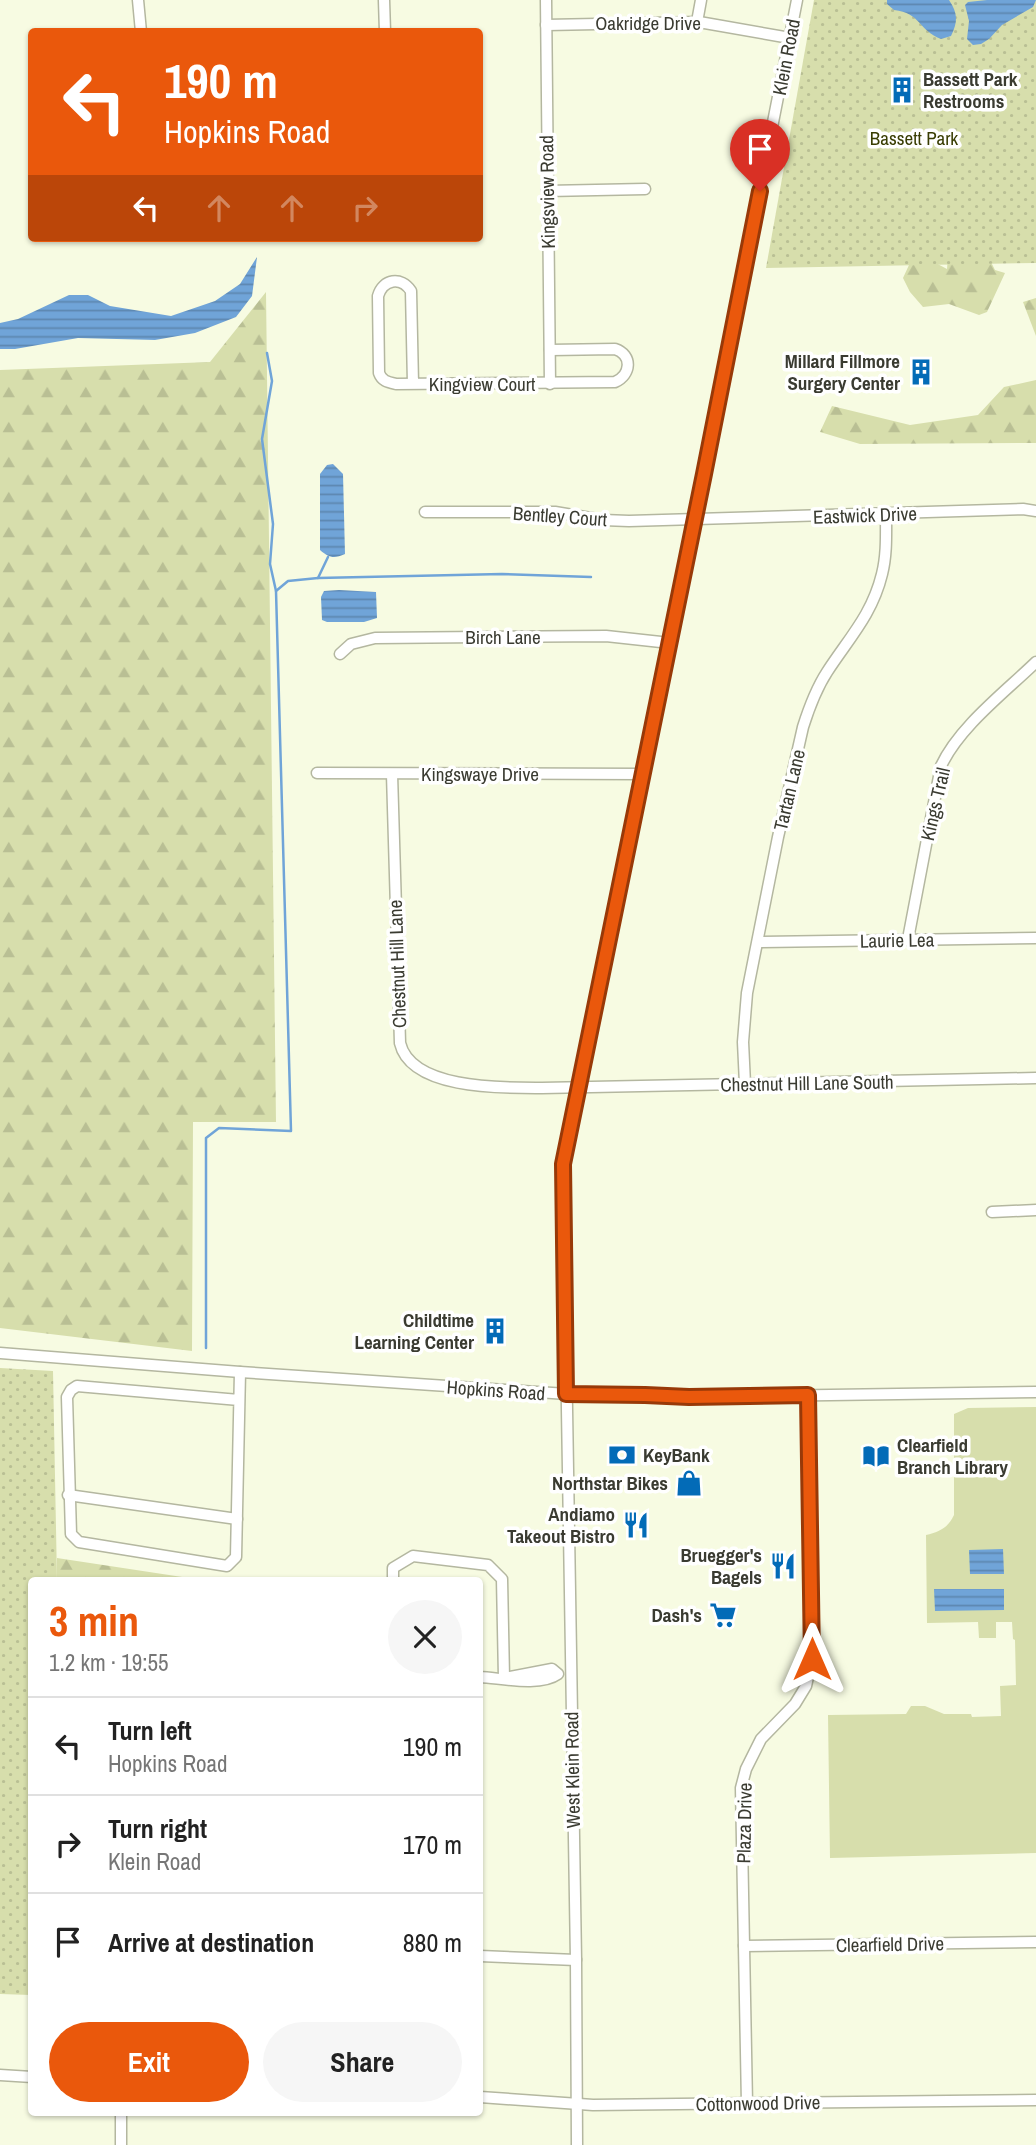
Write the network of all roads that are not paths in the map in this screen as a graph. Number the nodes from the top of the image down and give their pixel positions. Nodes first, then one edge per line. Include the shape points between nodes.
1 (138, 0) edge
2 (384, 0) edge
3 (546, 0) edge
4 (701, 0) edge
5 (797, 0) edge
6 (696, 22) junction
7 (546, 25) junction
8 (141, 28) edge
9 (384, 28) edge
10 (790, 38) junction
11 (645, 189) dead end
12 (547, 191) junction
13 (550, 350) junction
14 (413, 384) junction
15 (550, 384) junction
16 (1036, 510) edge
17 (425, 512) dead end
18 (886, 514) junction
19 (695, 520) junction
20 (670, 643) junction
21 (340, 654) dead end
22 (1036, 662) edge
23 (317, 774) dead end
24 (392, 774) junction
25 (643, 774) junction
26 (1036, 938) edge
27 (908, 939) junction
28 (758, 942) junction
29 (1036, 1078) edge
30 (745, 1084) junction
31 (579, 1087) junction
32 (1036, 1210) edge
33 (992, 1212) dead end
34 (0, 1353) edge
35 (240, 1372) junction
36 (1036, 1392) edge
37 (566, 1394) junction
38 (808, 1395) junction
39 (239, 1400) junction
40 (68, 1495) junction
41 (237, 1519) junction
42 (393, 1577) edge
43 (570, 1673) junction
44 (483, 1677) edge
45 (505, 1678) junction
46 (1036, 1942) edge
47 (744, 1946) junction
48 (483, 1956) edge
49 (576, 1960) junction
50 (0, 2075) edge
51 (28, 2077) edge
52 (483, 2097) edge
53 (1036, 2100) edge
54 (576, 2104) junction
55 (747, 2104) junction
56 (121, 2116) edge
57 (121, 2145) edge
58 (577, 2145) edge

1 - 8 street
2 - 9 street
3 - 7 street, Kingsview Road
4 - 6 street
5 - 10 street, Klein Road
6 - 7 street, Oakridge Drive
6 - 10 street, Oakridge Drive
7 - 12 street, Kingsview Road
10 - 19 street, Klein Road
11 - 12 street
12 - 13 street, Kingsview Road
13 - 15 street, Kingsview Road
13 - 15 street, Kingview Court via 615,349 622,351 628,364 623,378 615,382
14 - 14 street, Kingview Court via 387,382 379,373 378,296 388,282 406,284 411,291
14 - 15 street, Kingview Court
16 - 18 street, Eastwick Drive
17 - 19 street, Bentley Court via 555,512 603,520
18 - 19 street, Eastwick Drive
18 - 28 street, Tartan Lane via 886,556 873,601 826,673 803,727
19 - 20 street, Klein Road
20 - 21 street, Birch Lane via 606,636 375,638 351,644
20 - 25 street, Klein Road
22 - 27 street, Kings Trail via 965,731 941,766
23 - 24 street, Kingswaye Drive
24 - 25 street, Kingswaye Drive
24 - 31 street, Chestnut Hill Lane via 400,1043 405,1057 432,1075 468,1084
25 - 31 street, Klein Road
26 - 27 street, Laurie Lea
27 - 28 street, Laurie Lea
28 - 30 street, Tartan Lane via 744,1016
29 - 30 street, Chestnut Hill Lane South
30 - 31 street, Chestnut Hill Lane South
31 - 37 street, Klein Road via 563,1164
32 - 33 street
34 - 35 street, Hopkins Road
35 - 37 street, Hopkins Road
35 - 39 street
36 - 38 street, Hopkins Road
37 - 38 street, Hopkins Road
37 - 43 street, West Klein Road
38 - 47 street, Plaza Drive via 812,1659 806,1686 761,1739 741,1788
39 - 40 street via 77,1386 67,1396
39 - 41 street
40 - 41 street
40 - 41 street via 71,1534 79,1542 227,1566 236,1557
42 - 45 street via 393,1568 413,1556 488,1565 502,1579
43 - 45 street via 552,1678
43 - 49 street, West Klein Road
44 - 45 street
46 - 47 street, Clearfield Drive
47 - 55 street, Plaza Drive
48 - 49 street
49 - 54 street, West Klein Road
50 - 51 street
52 - 54 street, Cottonwood Drive
53 - 55 street, Cottonwood Drive
54 - 55 street, Cottonwood Drive
54 - 58 street, West Klein Road
56 - 57 street

